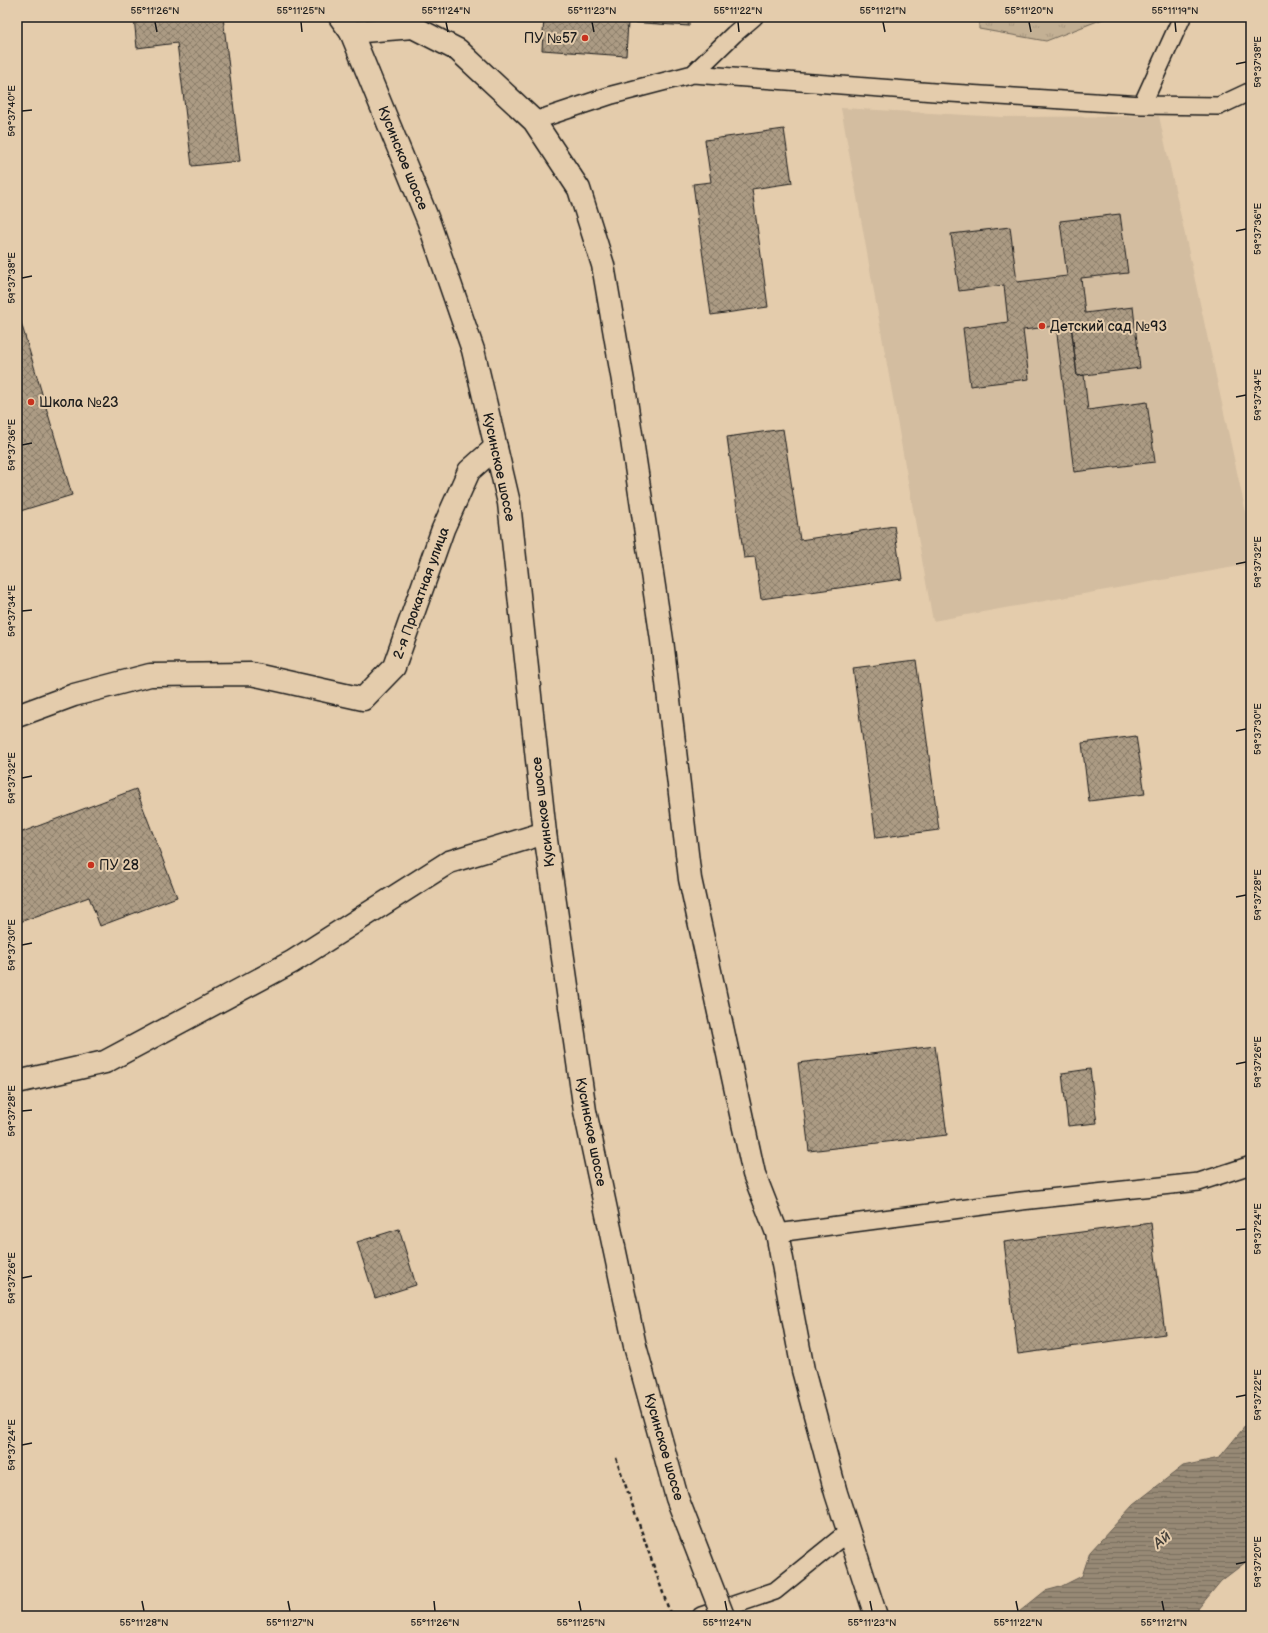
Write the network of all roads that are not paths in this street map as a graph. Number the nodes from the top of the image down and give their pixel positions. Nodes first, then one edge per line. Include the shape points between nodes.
1 (754, 17) edge
2 (1182, 17) edge
3 (346, 24) edge
4 (693, 74) junction
5 (1251, 90) edge
6 (1142, 104) junction
7 (534, 121) junction
8 (496, 447) junction
9 (17, 716) edge
10 (545, 833) junction
11 (17, 1082) edge
12 (1251, 1165) edge
13 (777, 1233) junction
14 (849, 1531) junction
15 (701, 1616) edge
16 (723, 1616) edge
17 (876, 1616) edge

1 - 4 lane
2 - 6 lane
3 - 7 street via 413,27 458,50
3 - 8 street, Кусинское шоссе via 428,220 473,350
4 - 6 lane
4 - 7 lane via 612,95
5 - 6 lane via 1219,106
7 - 13 street via 578,189 603,265 662,640 690,879 754,1174
8 - 9 street, 2-я Прокатная улица via 469,471 444,529 394,667 363,699 251,674 150,675 74,695
8 - 10 street, Кусинское шоссе via 509,503
10 - 11 street via 449,862 292,962 105,1062
10 - 16 street, Кусинское шоссе, bridge via 585,1111 635,1346 677,1498
12 - 13 lane via 1199,1182 1021,1201
13 - 14 street via 803,1370 836,1493
14 - 15 lane via 776,1591
14 - 17 street

